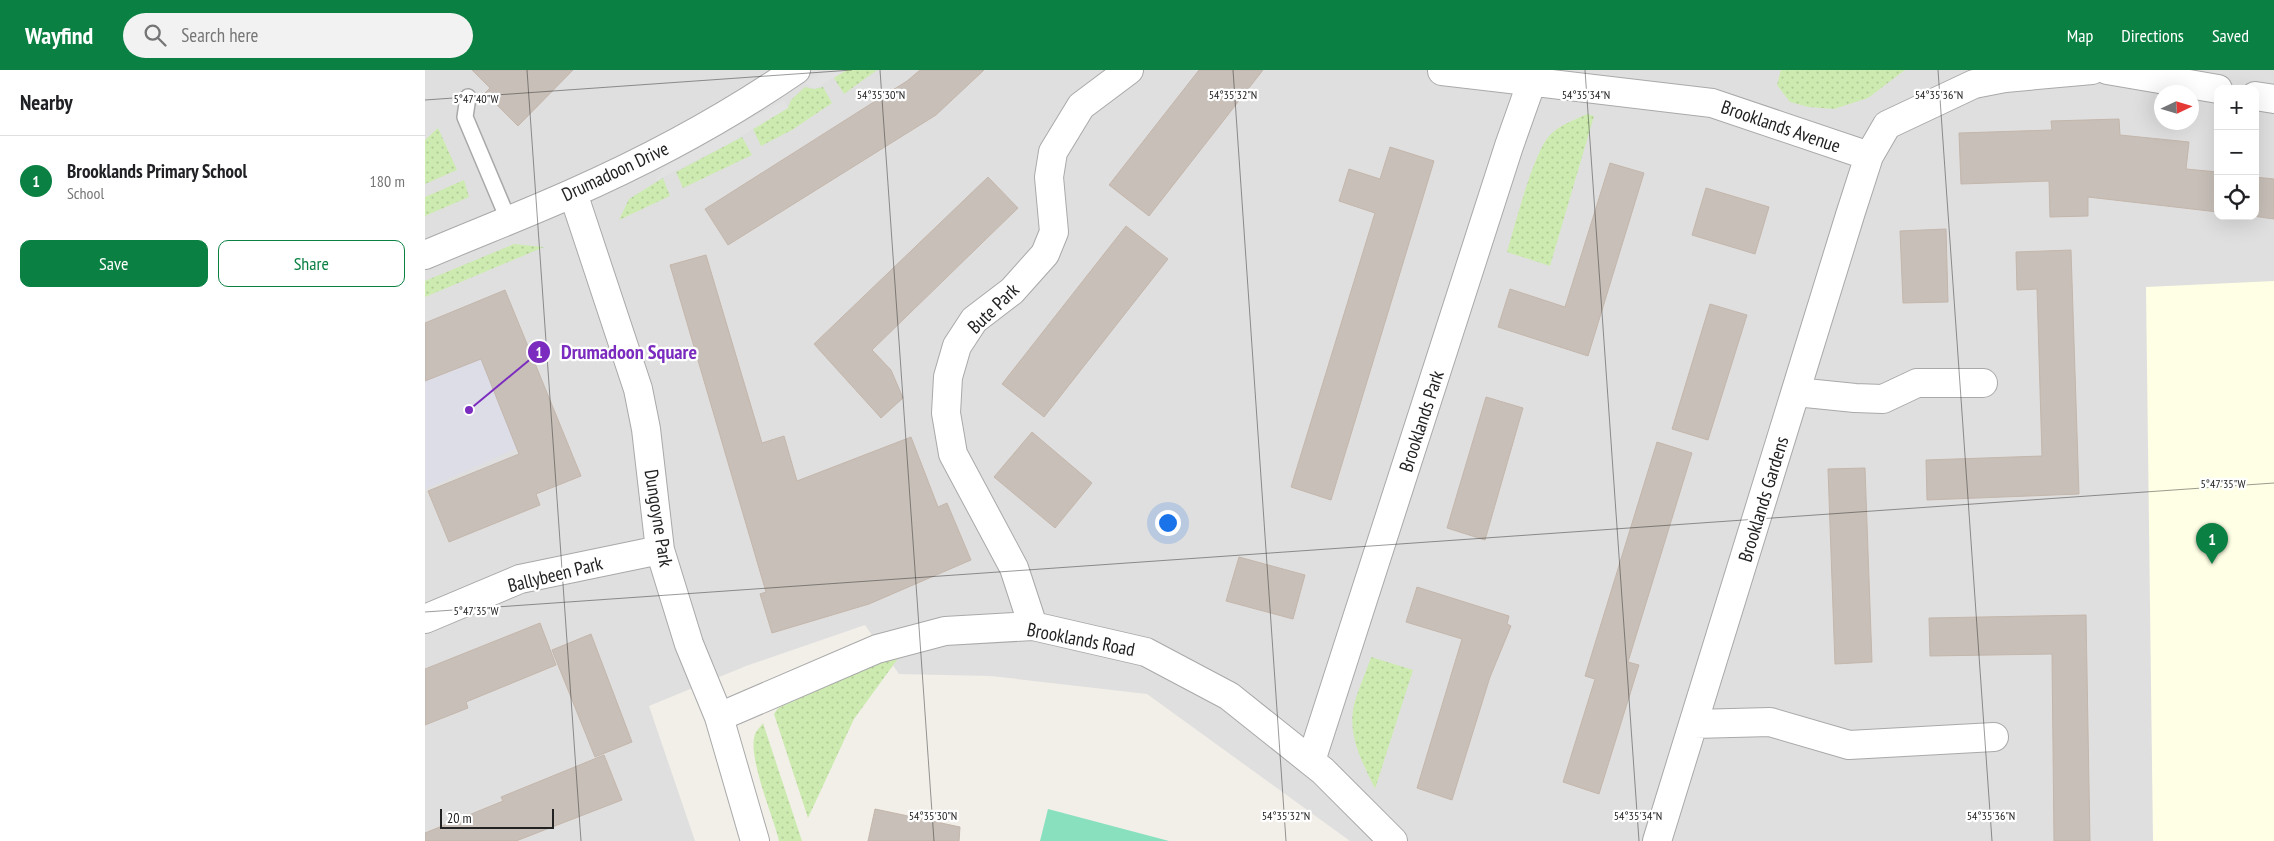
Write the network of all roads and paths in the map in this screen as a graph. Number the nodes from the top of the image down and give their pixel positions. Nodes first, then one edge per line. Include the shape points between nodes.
1 (796, 70) edge
2 (1129, 70) edge
3 (1442, 70) edge
4 (2092, 70) edge
5 (2107, 70) edge
6 (1532, 81) junction
7 (2214, 89) edge
8 (469, 97) dead end
9 (2259, 97) edge
10 (2274, 99) edge
11 (1869, 156) junction
12 (573, 193) junction
13 (508, 219) junction
14 (425, 255) edge
15 (1983, 383) dead end
16 (1796, 392) junction
17 (660, 550) junction
18 (425, 619) edge
19 (1033, 626) junction
20 (719, 717) junction
21 (1694, 724) junction
22 (1994, 737) dead end
23 (1311, 761) junction
24 (755, 841) edge
25 (1393, 841) edge
26 (1657, 841) edge

1 - 12 street, Drumadoon Drive via 687,137
2 - 19 street, Bute Park via 1081,106 1053,152 1049,176 1055,232 1045,254 1012,291 974,320 957,346 948,377 946,413 953,454 1014,568
3 - 6 street, Brooklands Avenue
4 - 11 street via 1974,84 1887,125
5 - 7 street
6 - 11 street, Brooklands Avenue via 1712,103
6 - 23 street, Brooklands Park
8 - 13 lane via 465,117
9 - 10 street
11 - 16 street, Brooklands Gardens
12 - 13 street, Drumadoon Drive
12 - 17 street, Dungoyne Park via 637,389 646,429
13 - 14 street, Drumadoon Drive
15 - 16 street via 1917,383 1883,398
16 - 21 street, Brooklands Gardens
17 - 18 street, Ballybeen Park via 520,579
17 - 20 street, Dungoyne Park via 689,644
19 - 20 street, Brooklands Road via 945,631 877,649
19 - 23 street, Brooklands Road via 1146,652 1229,696
20 - 24 street, Dungoyne Park
21 - 22 street via 1770,722 1849,745
21 - 26 street, Brooklands Gardens
23 - 25 street, Brooklands Road

